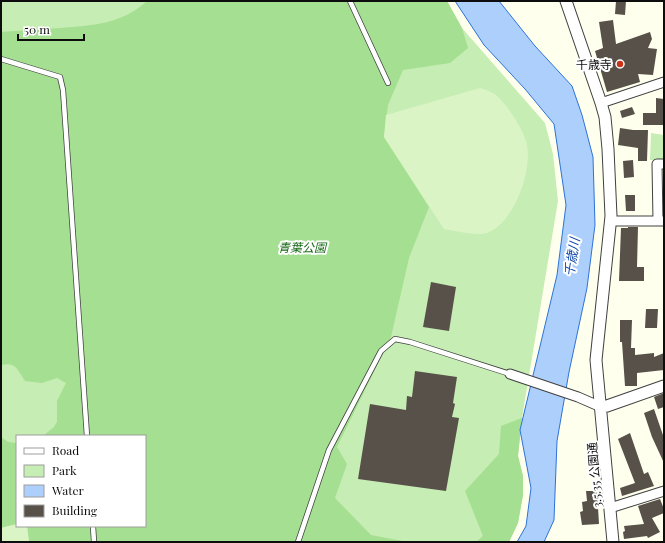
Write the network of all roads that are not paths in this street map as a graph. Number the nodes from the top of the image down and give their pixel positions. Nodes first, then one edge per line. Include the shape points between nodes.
1 (350, 1) edge
2 (566, 1) edge
3 (1, 59) edge
4 (664, 82) edge
5 (388, 83) dead end
6 (601, 103) junction
7 (664, 164) edge
8 (611, 221) junction
9 (661, 221) edge
10 (510, 374) joint
11 (664, 386) edge
12 (601, 406) junction
13 (87, 435) edge
14 (664, 491) edge
15 (610, 508) junction
16 (93, 527) edge
17 (94, 542) edge
18 (298, 542) edge
19 (613, 542) edge

1 - 5 lane
2 - 6 street, 3.5.35 公園通
3 - 13 lane via 60,77 63,90
4 - 6 street
6 - 8 street, 3.5.35 公園通 via 608,149
7 - 9 street via 657,164
8 - 9 street
8 - 12 street, 3.5.35 公園通 via 596,360
10 - 12 street
10 - 18 lane via 395,339 381,351 329,450
11 - 12 street
12 - 15 street, 3.5.35 公園通
14 - 15 street
15 - 19 street, 3.5.35 公園通
16 - 17 lane

